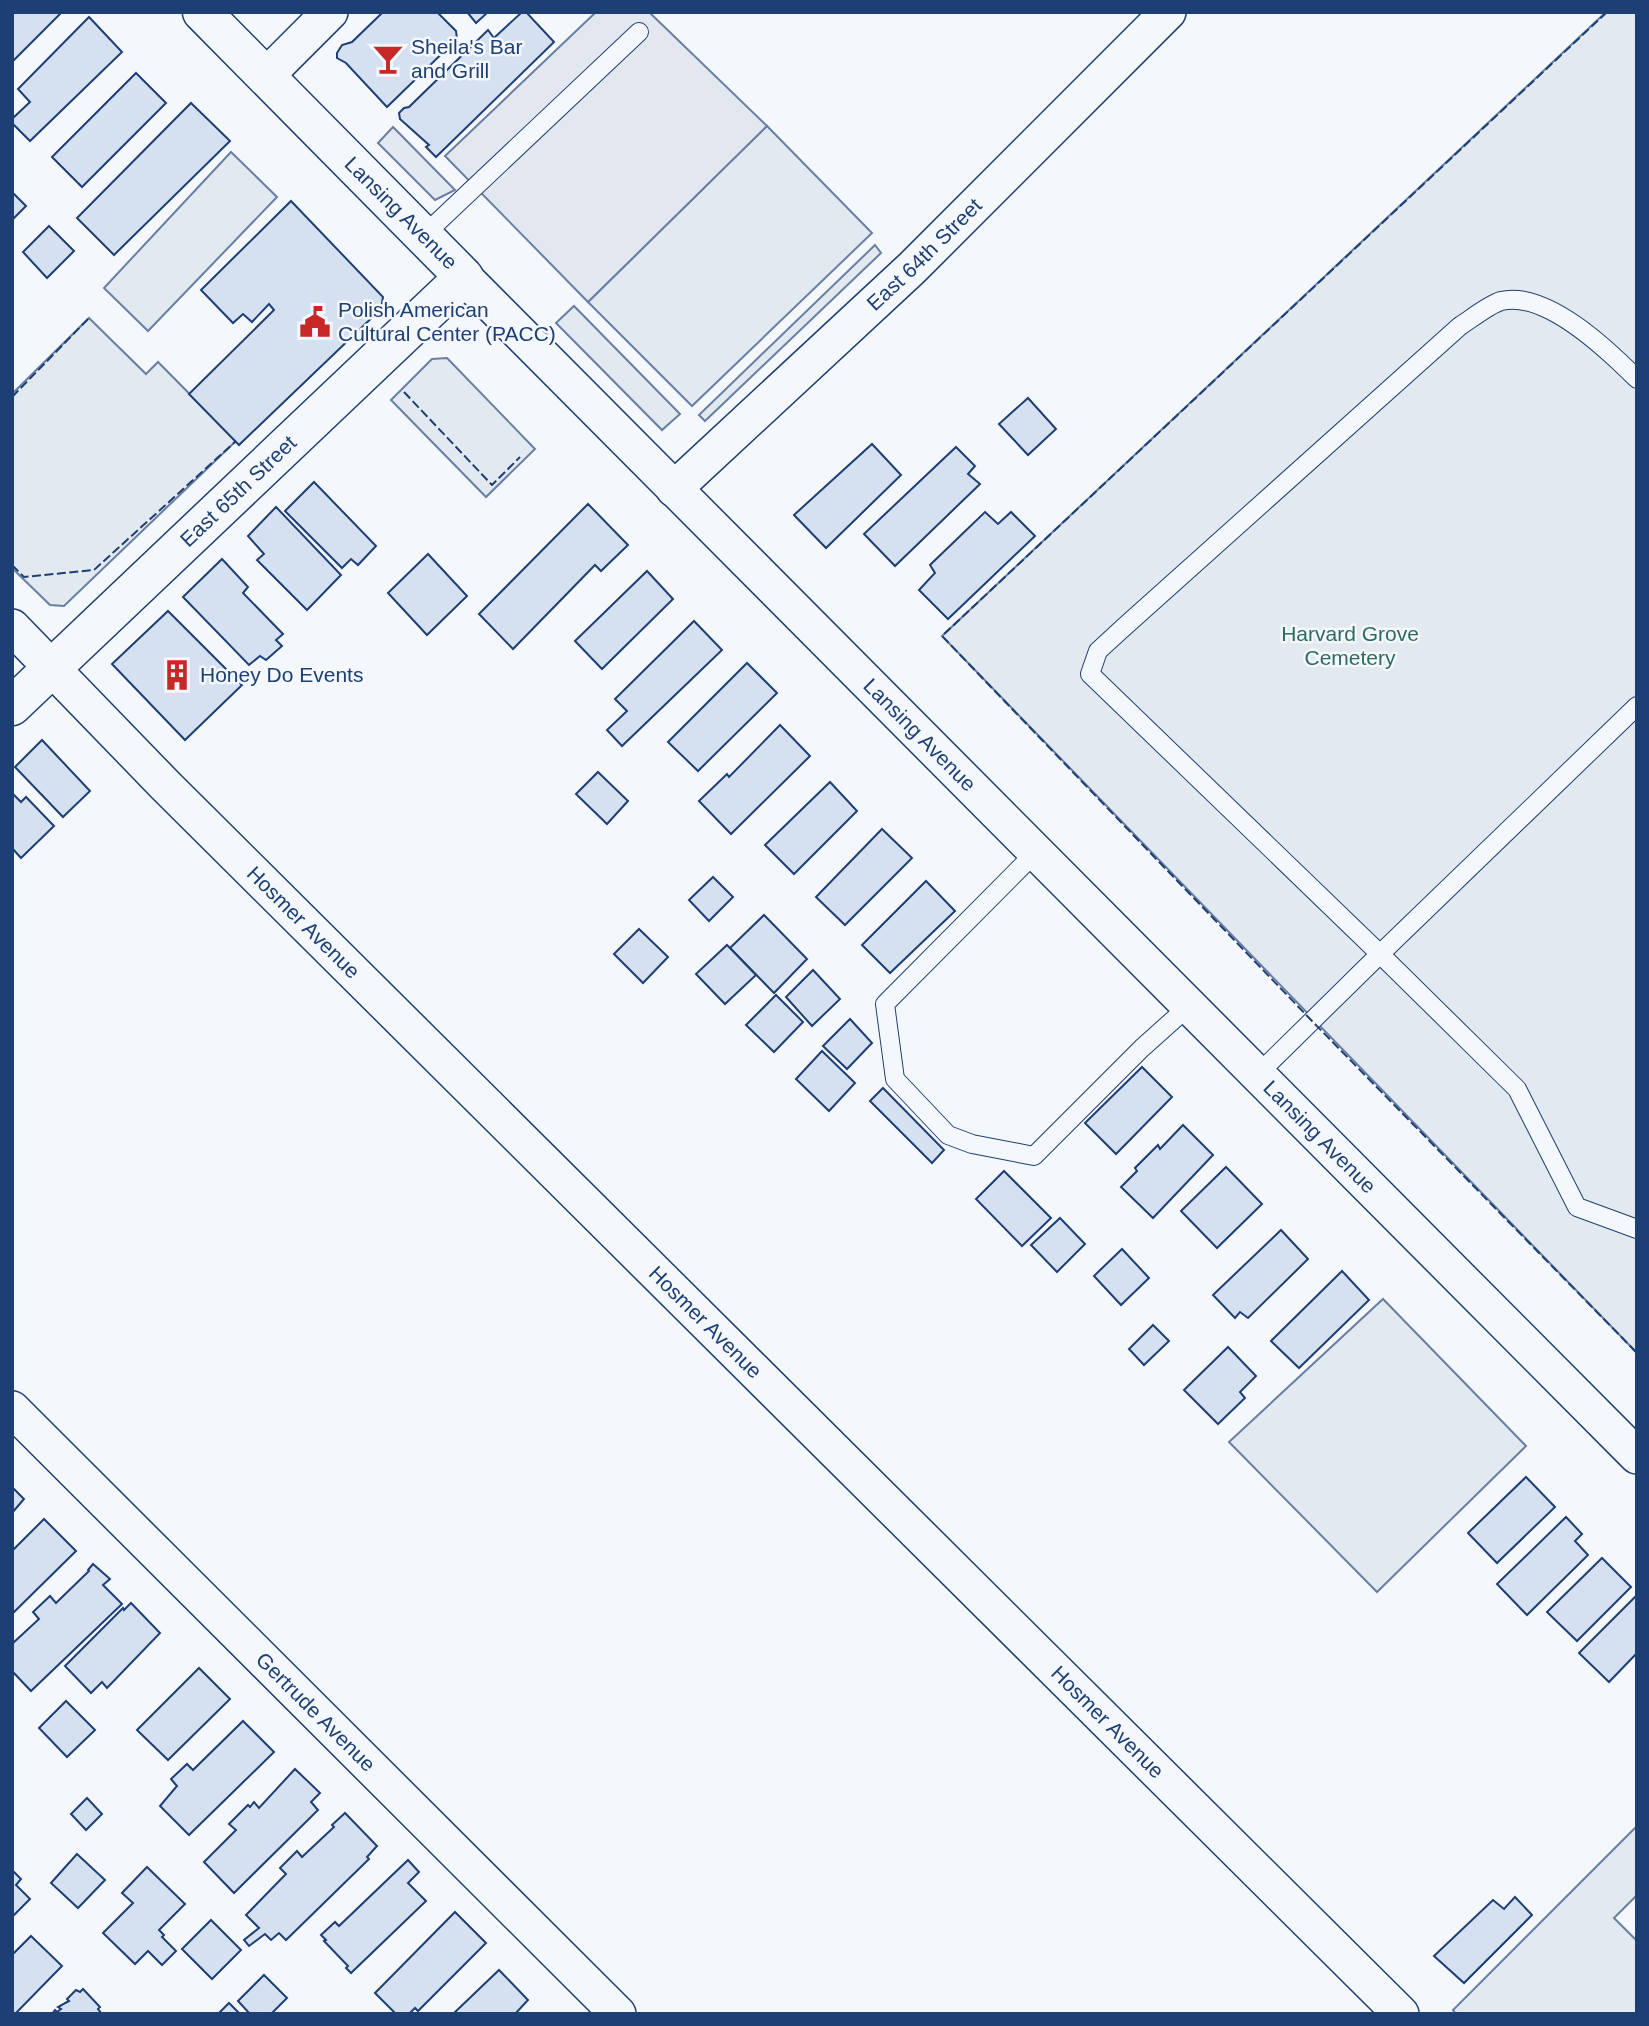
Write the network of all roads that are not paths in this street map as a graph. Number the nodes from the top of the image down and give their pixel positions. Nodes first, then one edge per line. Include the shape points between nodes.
1 (202, 12) edge
2 (330, 12) edge
3 (1168, 12) edge
4 (639, 32) dead end
5 (265, 77) junction
6 (424, 235) junction
7 (464, 276) junction
8 (1637, 379) edge
9 (674, 489) junction
10 (12, 627) edge
11 (52, 668) junction
12 (12, 706) edge
13 (1637, 706) edge
14 (1036, 852) junction
15 (1380, 954) junction
16 (1190, 1005) junction
17 (1258, 1074) junction
18 (1637, 1229) edge
19 (12, 1409) edge
20 (1637, 1456) edge
21 (618, 2014) edge
22 (1401, 2014) edge

1 - 5 street, Lansing Avenue
2 - 5 street
3 - 9 street, East 64th Street via 912,268
4 - 6 lane
5 - 6 street, Lansing Avenue
6 - 7 street, Lansing Avenue
7 - 9 street, Lansing Avenue
7 - 11 street, East 65th Street
8 - 15 lane via 1606,348 1547,308 1524,300 1500,301 1460,326 1098,651 1090,674
9 - 14 street, Lansing Avenue
10 - 11 street, Hosmer Avenue
11 - 12 street, East 65th Street
11 - 22 street, Hosmer Avenue
13 - 15 lane
14 - 16 street, Lansing Avenue
14 - 16 lane via 886,1003 895,1079 948,1135 1034,1156
15 - 17 lane
15 - 18 lane via 1517,1089 1577,1207
16 - 17 street, Lansing Avenue
17 - 20 street, Lansing Avenue
19 - 21 street, Gertrude Avenue

